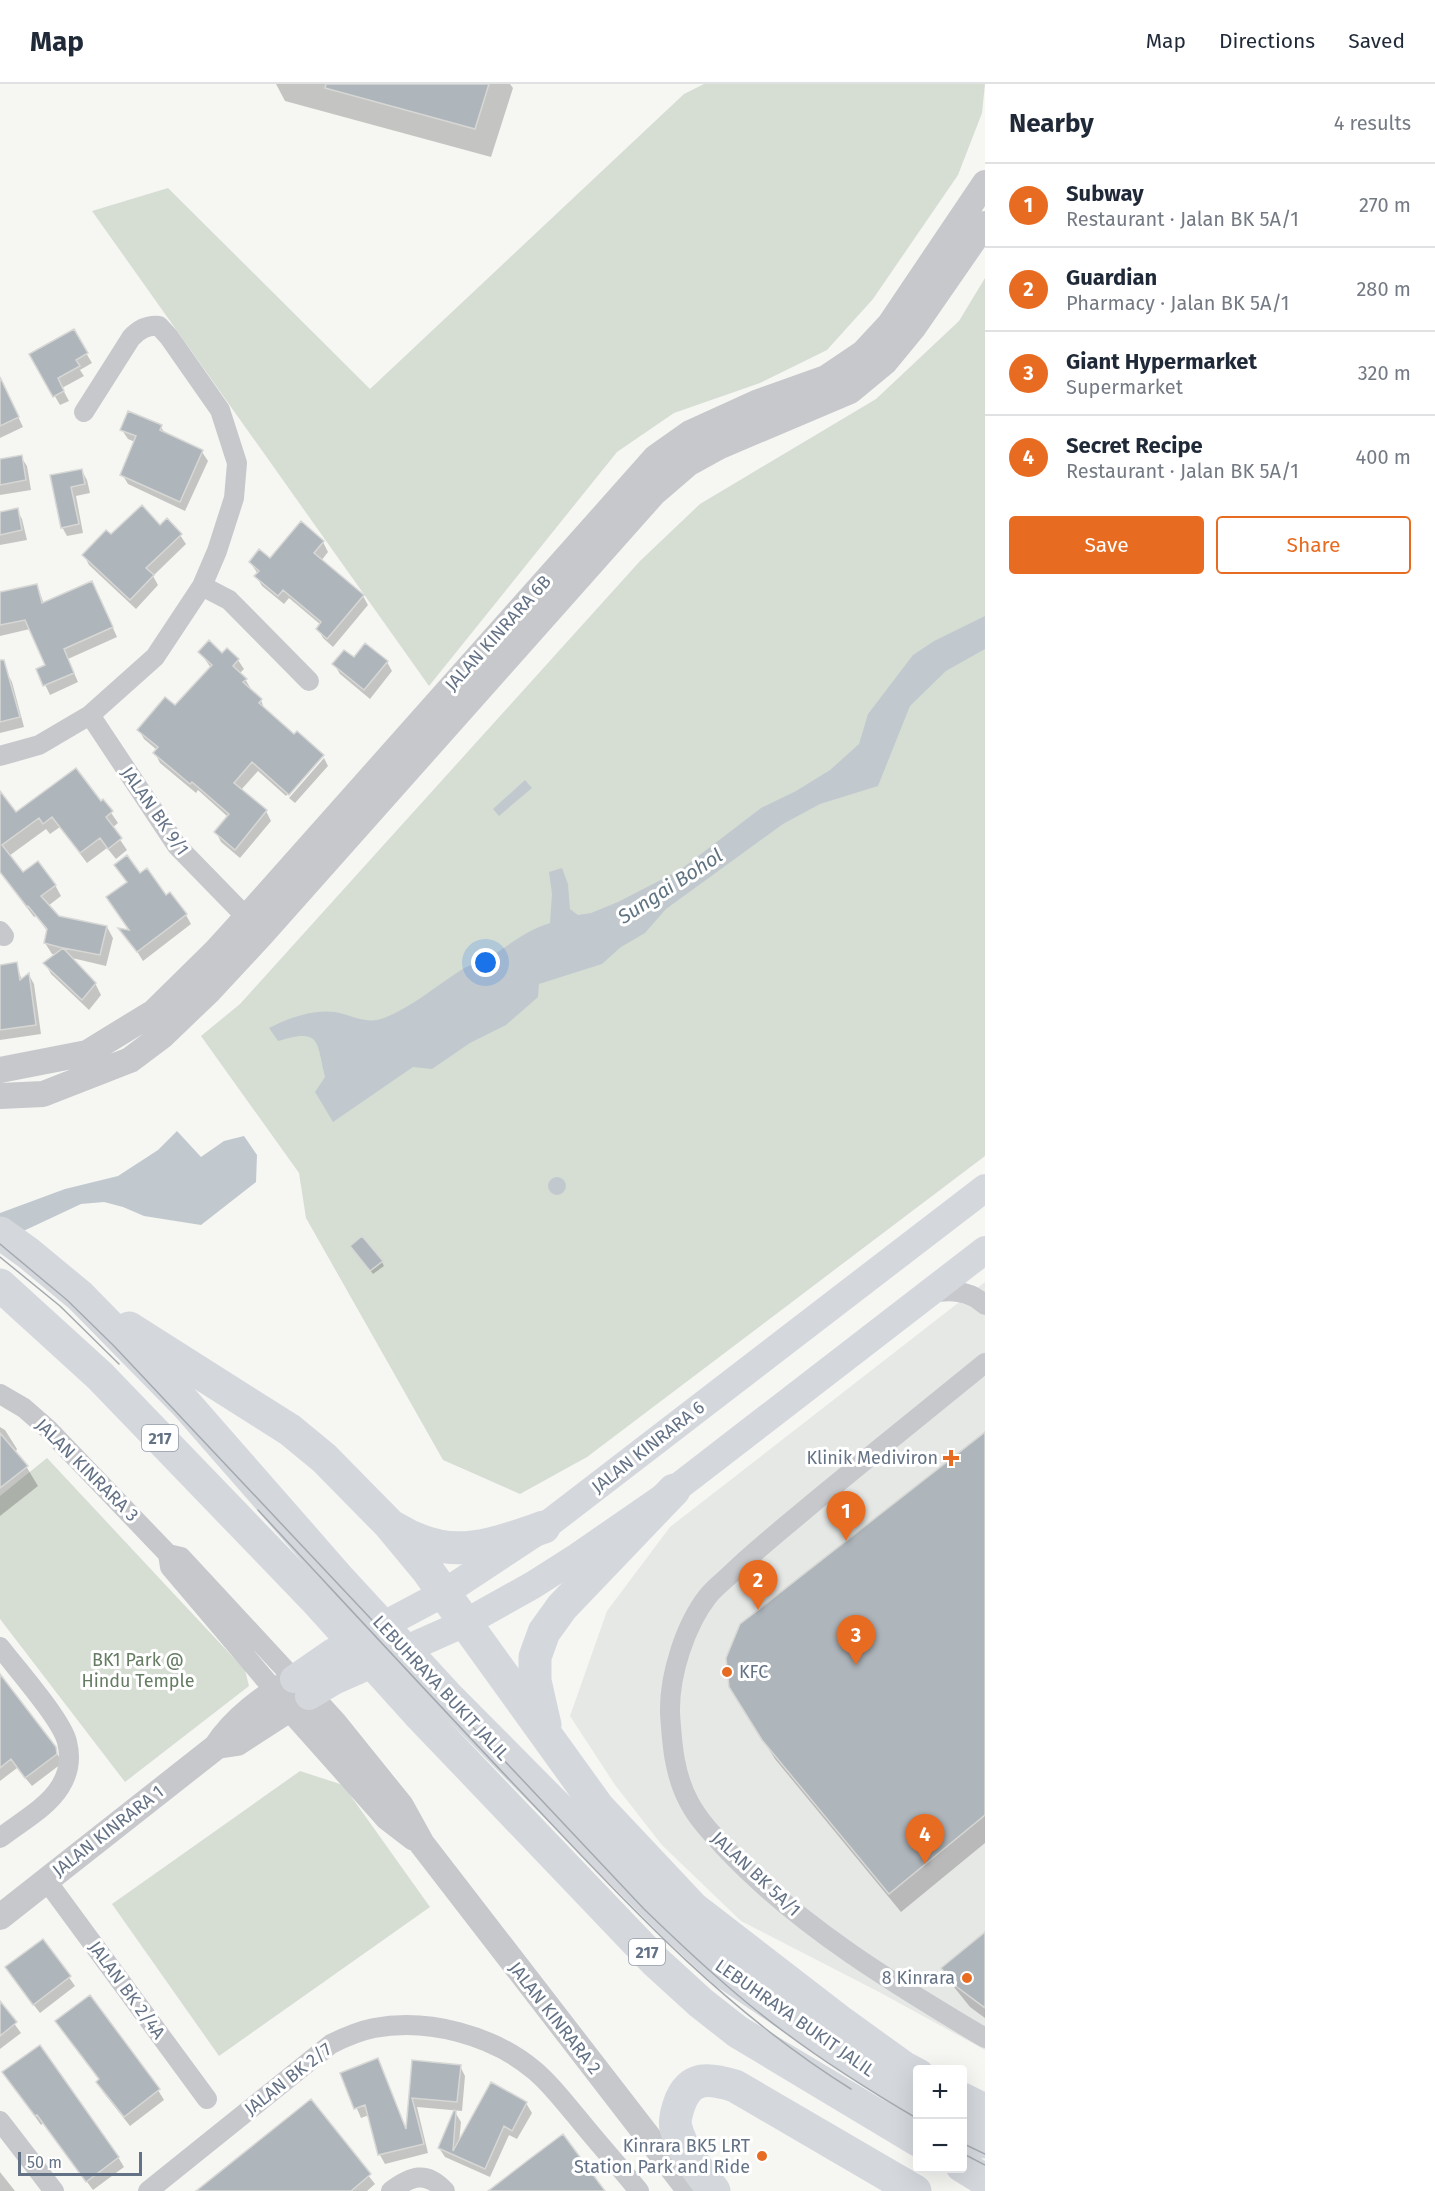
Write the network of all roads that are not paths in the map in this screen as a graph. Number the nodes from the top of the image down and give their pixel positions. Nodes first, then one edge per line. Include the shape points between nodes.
1 (985, 183) edge
2 (985, 224) edge
3 (84, 412) dead end
4 (202, 586) junction
5 (309, 681) dead end
6 (90, 715) junction
7 (0, 756) edge
8 (245, 917) junction
9 (0, 1070) edge
10 (0, 1096) edge
11 (985, 1188) edge
12 (0, 1233) edge
13 (985, 1250) edge
14 (0, 1286) edge
15 (80, 1296) junction
16 (925, 1296) junction
17 (985, 1305) edge
18 (985, 1363) edge
19 (0, 1394) edge
20 (674, 1490) junction
21 (389, 1524) junction
22 (544, 1527) junction
23 (327, 1589) junction
24 (444, 1593) junction
25 (465, 1623) junction
26 (0, 1647) edge
27 (292, 1694) junction
28 (549, 1742) junction
29 (0, 1838) edge
30 (46, 1880) junction
31 (0, 1917) edge
32 (761, 1996) junction
33 (738, 2032) junction
34 (985, 2038) edge
35 (910, 2071) edge
36 (207, 2099) dead end
37 (913, 2100) edge
38 (967, 2102) edge
39 (985, 2110) edge
40 (0, 2121) edge
41 (967, 2132) edge
42 (913, 2137) edge
43 (985, 2142) edge
44 (873, 2167) junction
45 (967, 2169) edge
46 (985, 2180) edge
47 (54, 2191) edge
48 (148, 2191) edge
49 (391, 2191) edge
50 (445, 2191) edge
51 (639, 2191) edge
52 (690, 2191) edge
53 (714, 2191) edge
54 (915, 2191) edge

1 - 8 street, JALAN KINRARA 6B via 890,324 863,353 826,378 756,403 690,433 656,457
2 - 8 street, JALAN KINRARA 6B via 914,328 885,362 850,391 689,463 653,494
3 - 4 street via 131,338 141,328 159,326 220,410 237,463 234,498
4 - 5 street via 228,600
4 - 6 street via 155,657
6 - 7 street via 39,745
6 - 8 street, JALAN BK 9/1 via 177,846
8 - 9 street, JALAN KINRARA 6B via 154,1012 87,1053
8 - 10 street, JALAN KINRARA 6B via 210,990 162,1036 130,1060 43,1094
11 - 22 main road, JALAN KINRARA 6
12 - 15 highway, LEBUHRAYA BUKIT JALIL / 217
13 - 16 main road
14 - 23 highway, LEBUHRAYA BUKIT JALIL / 217
15 - 21 highway via 290,1430 324,1458
15 - 23 highway, LEBUHRAYA BUKIT JALIL / 217 via 186,1404
16 - 17 street via 940,1291 965,1293
16 - 20 main road
18 - 34 street, JALAN BK 5A/1 via 758,1548 708,1596 675,1669 670,1698 672,1749 678,1777 704,1825 781,1901 880,1975
19 - 27 street, JALAN KINRARA 3 via 48,1429 168,1554 181,1557
20 - 25 main road via 533,1586
20 - 28 highway via 562,1607 544,1632 535,1656 535,1681
21 - 22 highway via 426,1543 465,1548 492,1545
21 - 24 highway
22 - 24 main road, JALAN KINRARA 6
23 - 32 highway, LEBUHRAYA BUKIT JALIL / 217 via 446,1695 675,1926 726,1972
23 - 33 highway, LEBUHRAYA BUKIT JALIL / 217 via 418,1713 656,1962
24 - 25 highway
24 - 27 main road, JALAN KINRARA 6 via 333,1652
25 - 27 main road via 334,1681
25 - 28 highway
26 - 29 street via 59,1725 67,1740 69,1756 68,1772 60,1788
27 - 30 street, JALAN KINRARA 1 via 237,1743 216,1747
27 - 52 street, JALAN KINRARA 2 via 346,1737 401,1806 422,1844
28 - 35 highway via 598,1807 693,1908
30 - 31 street, JALAN KINRARA 1
30 - 36 street, JALAN BK 2/4A
32 - 35 highway
32 - 37 highway, LEBUHRAYA BUKIT JALIL / 217
33 - 42 highway, LEBUHRAYA BUKIT JALIL / 217
33 - 44 highway via 808,2092
38 - 39 highway
40 - 47 street
41 - 43 highway
44 - 53 highway via 735,2086 699,2080 682,2095 675,2126 687,2152
44 - 54 highway
45 - 46 highway
48 - 51 street, JALAN BK 2/7 via 331,2044 353,2034 396,2026 445,2030 512,2055 556,2091
49 - 50 street via 416,2177 429,2178

